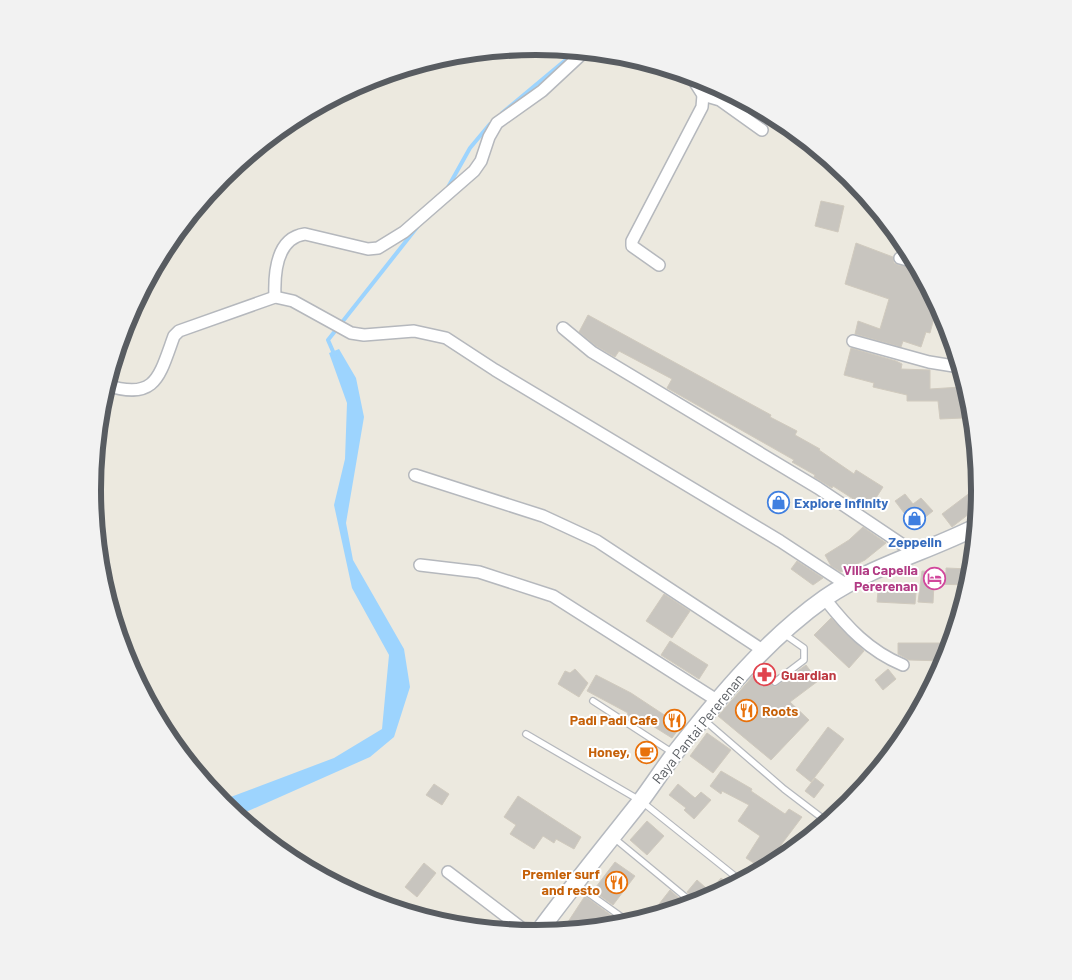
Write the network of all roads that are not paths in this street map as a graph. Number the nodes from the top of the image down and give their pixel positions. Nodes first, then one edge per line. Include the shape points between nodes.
1 (578, 57) edge
2 (697, 86) edge
3 (703, 95) junction
4 (762, 130) dead end
5 (900, 258) dead end
6 (905, 259) edge
7 (659, 265) dead end
8 (275, 297) junction
9 (563, 328) dead end
10 (853, 341) dead end
11 (953, 366) edge
12 (113, 387) edge
13 (415, 475) dead end
14 (969, 531) edge
15 (915, 553) junction
16 (420, 565) dead end
17 (847, 585) junction
18 (825, 598) junction
19 (783, 634) junction
20 (764, 651) junction
21 (903, 665) dead end
22 (775, 682) dead end
23 (593, 701) dead end
24 (718, 701) junction
25 (703, 719) junction
26 (526, 734) dead end
27 (674, 754) junction
28 (641, 801) junction
29 (822, 818) edge
30 (612, 836) junction
31 (448, 872) dead end
32 (735, 876) edge
33 (575, 883) junction
34 (687, 898) edge
35 (622, 917) edge
36 (517, 924) edge
37 (549, 925) edge

1 - 8 street via 542,91 497,124 478,167 404,232 378,248 368,249 305,234 296,235 278,260
2 - 3 street
3 - 4 street via 720,100
3 - 7 street via 702,107 632,241 637,250
5 - 6 street
8 - 12 street via 179,331 156,379 145,389 132,392
8 - 17 street via 292,301 351,333 414,331 446,338
9 - 15 street via 592,352 818,488
10 - 11 street
13 - 20 street via 568,526
14 - 15 street, Raya Pantai Pererenan
15 - 17 street, Raya Pantai Pererenan
16 - 24 street via 479,572 553,596
17 - 18 street, Raya Pantai Pererenan
18 - 19 street, Raya Pantai Pererenan
18 - 21 street via 839,617 871,648
19 - 20 street, Raya Pantai Pererenan
19 - 22 lane via 804,648 805,656
20 - 24 street, Raya Pantai Pererenan
23 - 27 lane
24 - 25 street, Raya Pantai Pererenan
25 - 27 street, Raya Pantai Pererenan
25 - 29 lane
26 - 28 lane
27 - 28 street, Raya Pantai Pererenan
28 - 30 street, Raya Pantai Pererenan
28 - 32 lane
30 - 33 street, Raya Pantai Pererenan
30 - 34 lane
31 - 36 street
33 - 35 lane
33 - 37 street, Raya Pantai Pererenan

